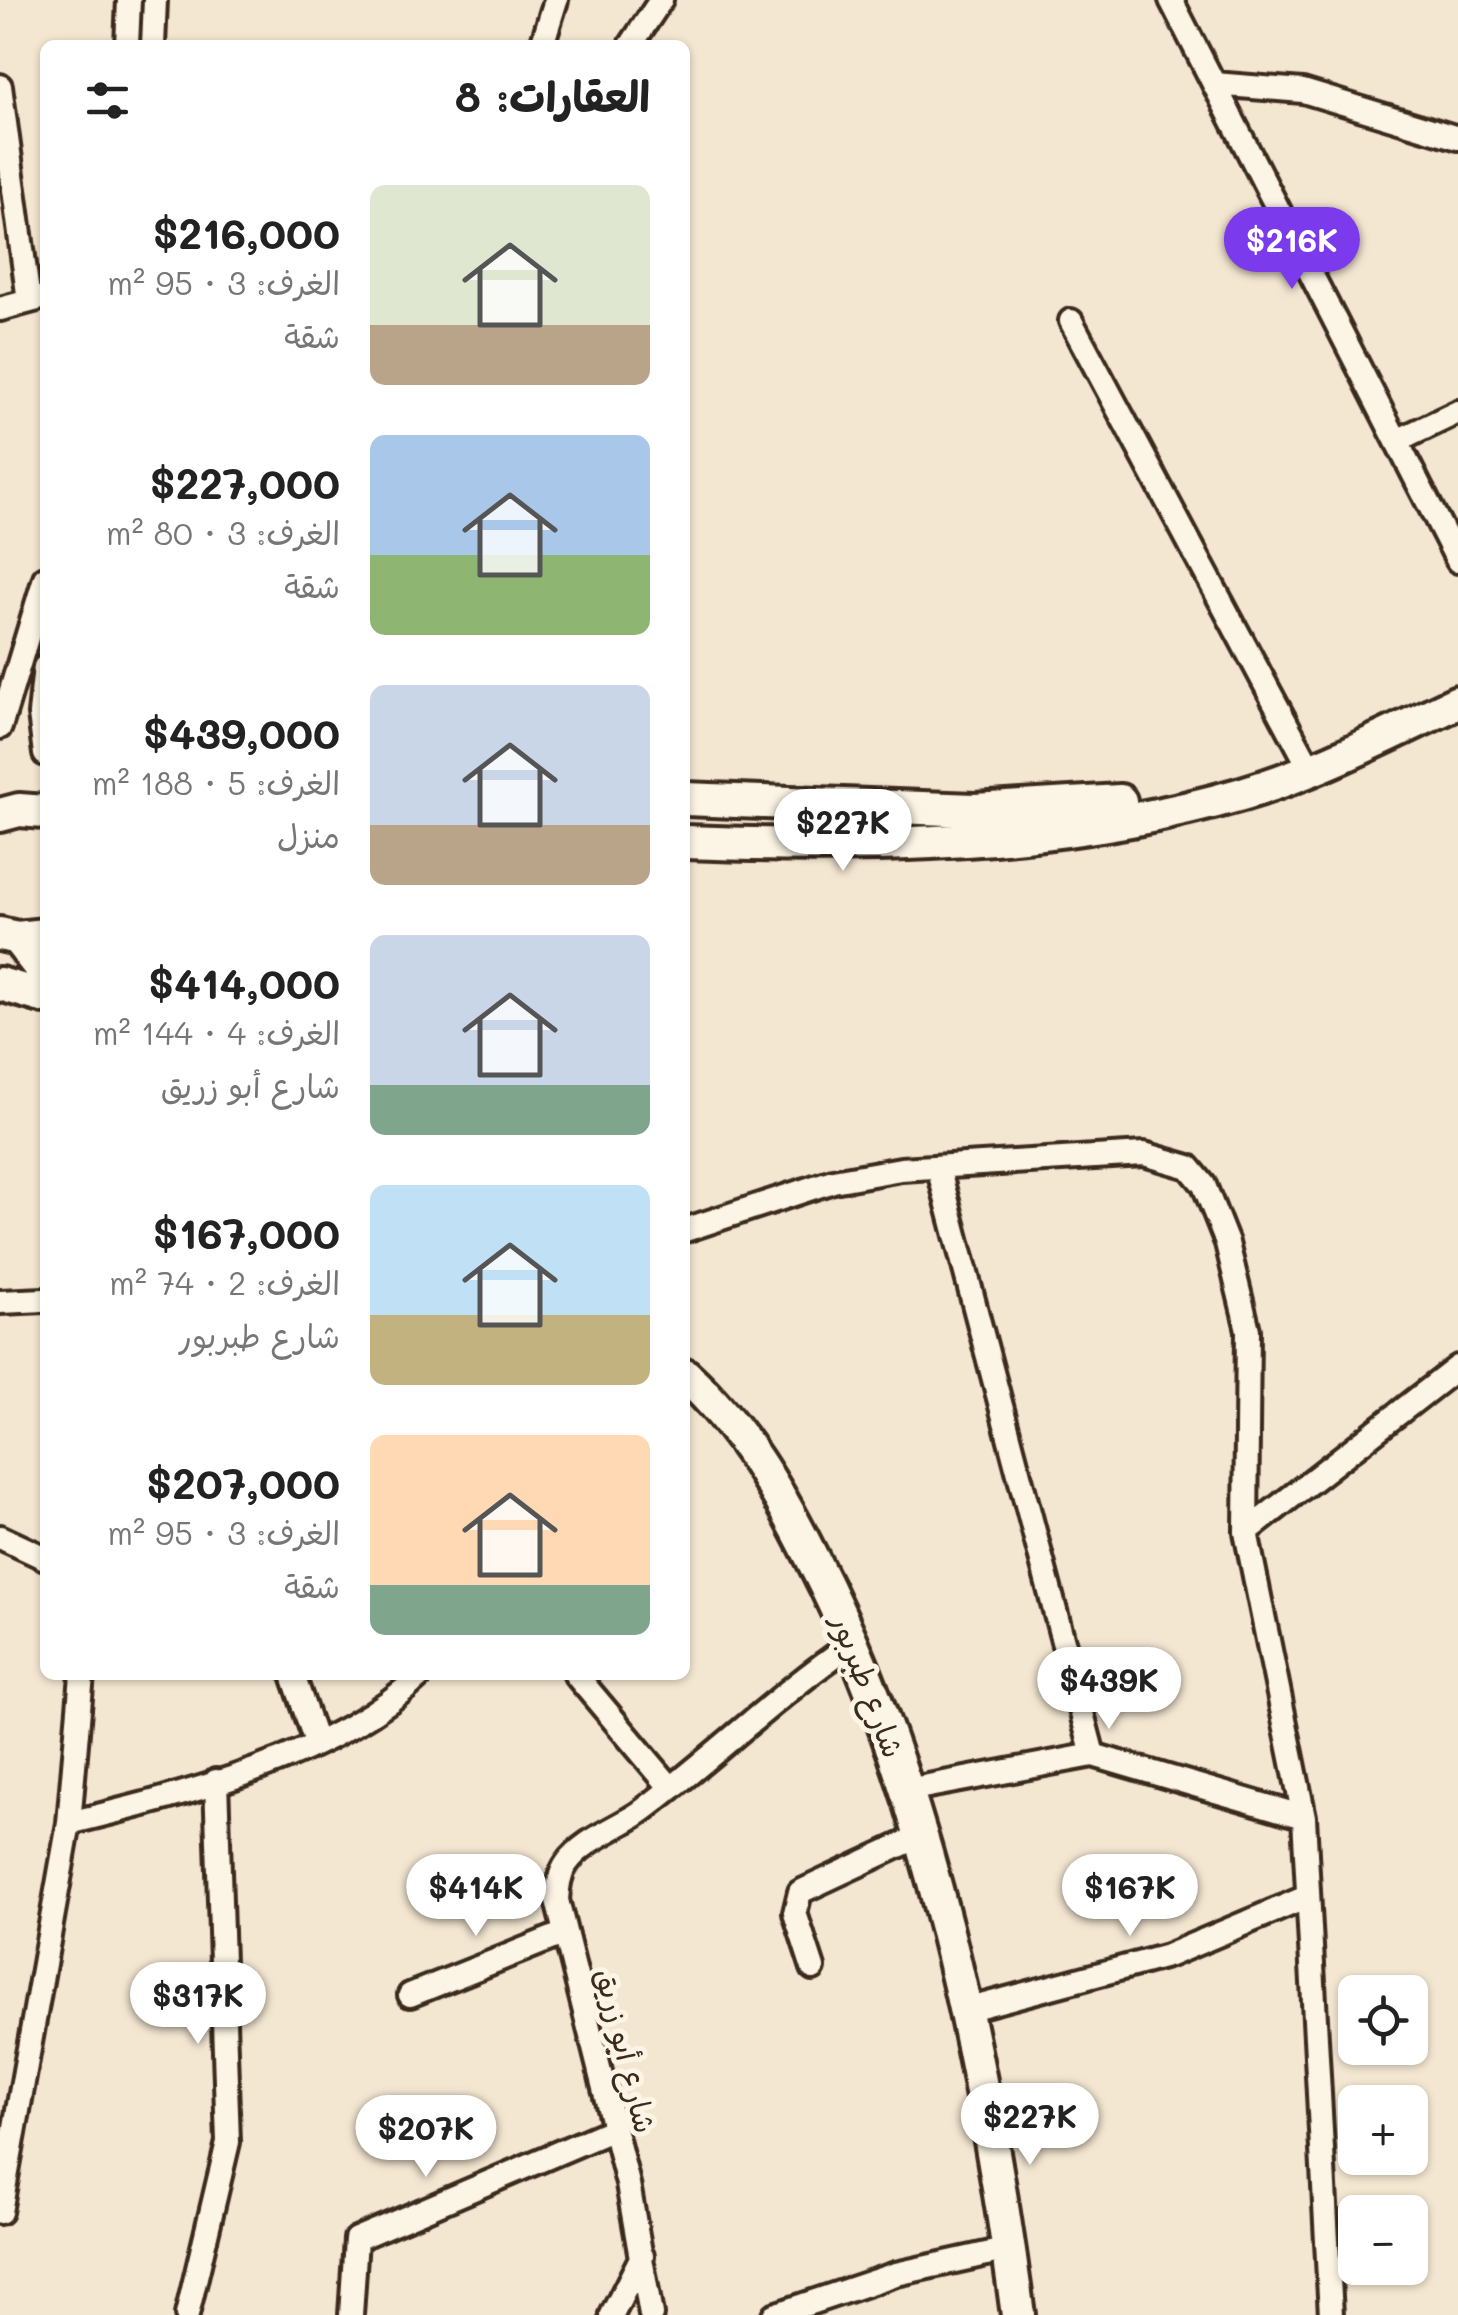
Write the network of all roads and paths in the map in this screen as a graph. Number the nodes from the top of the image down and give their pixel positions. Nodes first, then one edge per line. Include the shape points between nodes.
1 (129, 0) edge
2 (155, 0) edge
3 (556, 0) edge
4 (661, 0) edge
5 (1171, 0) edge
6 (127, 40) edge
7 (154, 40) edge
8 (544, 40) edge
9 (633, 40) edge
10 (1214, 84) junction
11 (0, 86) edge
12 (1458, 138) edge
13 (37, 299) edge
14 (0, 309) edge
15 (1071, 321) dead end
16 (1458, 412) edge
17 (1398, 440) junction
18 (1458, 561) edge
19 (40, 595) edge
20 (1458, 686) edge
21 (1458, 702) edge
22 (0, 727) edge
23 (1307, 763) junction
24 (690, 799) edge
25 (777, 802) junction
26 (40, 812) edge
27 (0, 815) edge
28 (690, 842) edge
29 (766, 842) junction
30 (13, 936) edge
31 (40, 968) edge
32 (0, 984) edge
33 (40, 996) edge
34 (938, 1167) junction
35 (690, 1224) edge
36 (40, 1300) edge
37 (0, 1302) edge
38 (1458, 1367) edge
39 (690, 1381) edge
40 (1246, 1532) junction
41 (0, 1537) edge
42 (40, 1556) edge
43 (853, 1643) junction
44 (82, 1680) edge
45 (295, 1680) edge
46 (415, 1680) edge
47 (580, 1680) edge
48 (316, 1742) junction
49 (1093, 1754) junction
50 (216, 1782) junction
51 (671, 1788) junction
52 (906, 1790) junction
53 (1304, 1817) junction
54 (69, 1822) junction
55 (920, 1836) junction
56 (1307, 1897) junction
57 (564, 1933) junction
58 (813, 1968) dead end
59 (410, 1995) dead end
60 (965, 2023) junction
61 (614, 2129) junction
62 (0, 2212) edge
63 (998, 2245) junction
64 (642, 2256) junction
65 (187, 2315) edge
66 (350, 2315) edge
67 (612, 2315) edge
68 (651, 2315) edge
69 (774, 2315) edge
70 (999, 2315) edge
71 (1018, 2315) edge
72 (1331, 2315) edge

1 - 6 street
2 - 7 street
3 - 8 street
4 - 9 street
5 - 10 street
10 - 12 street via 1302,91
10 - 17 street
11 - 13 street
13 - 14 street
15 - 23 street
16 - 17 street
17 - 18 street
19 - 22 street
20 - 23 street
21 - 23 street
23 - 25 street via 1182,791 1066,806 975,810
23 - 29 street via 1215,801 1077,828 910,843
24 - 25 street
25 - 29 street
26 - 27 street
28 - 29 street
30 - 31 street
32 - 33 street
34 - 35 street via 833,1181
34 - 40 street via 1144,1154 1189,1167 1204,1185 1227,1243 1248,1330
34 - 49 street
36 - 37 street
38 - 40 street
39 - 43 street, شارع طبربور via 753,1452
40 - 53 street
41 - 42 street
43 - 51 street, شارع أبو زريق
43 - 52 street, شارع طبربور
44 - 54 street
45 - 48 street
46 - 48 street via 376,1714
47 - 51 street
48 - 50 street
49 - 52 street
49 - 53 street
50 - 54 street
50 - 65 street via 228,2142
51 - 57 street, شارع أبو زريق via 567,1863 557,1900
52 - 55 street, شارع طبربور
53 - 56 street
54 - 62 street
55 - 58 street via 800,1892 795,1914
55 - 60 street, شارع طبربور
56 - 60 street via 1168,1956
56 - 72 street
57 - 59 street
57 - 61 street, شارع أبو زريق
60 - 63 street, شارع طبربور via 974,2148
61 - 64 street, شارع أبو زريق
61 - 66 street via 356,2239
63 - 69 street via 932,2256
63 - 70 street, شارع طبربور
63 - 71 street, شارع طبربور
64 - 67 street
64 - 68 street, شارع أبو زريق

